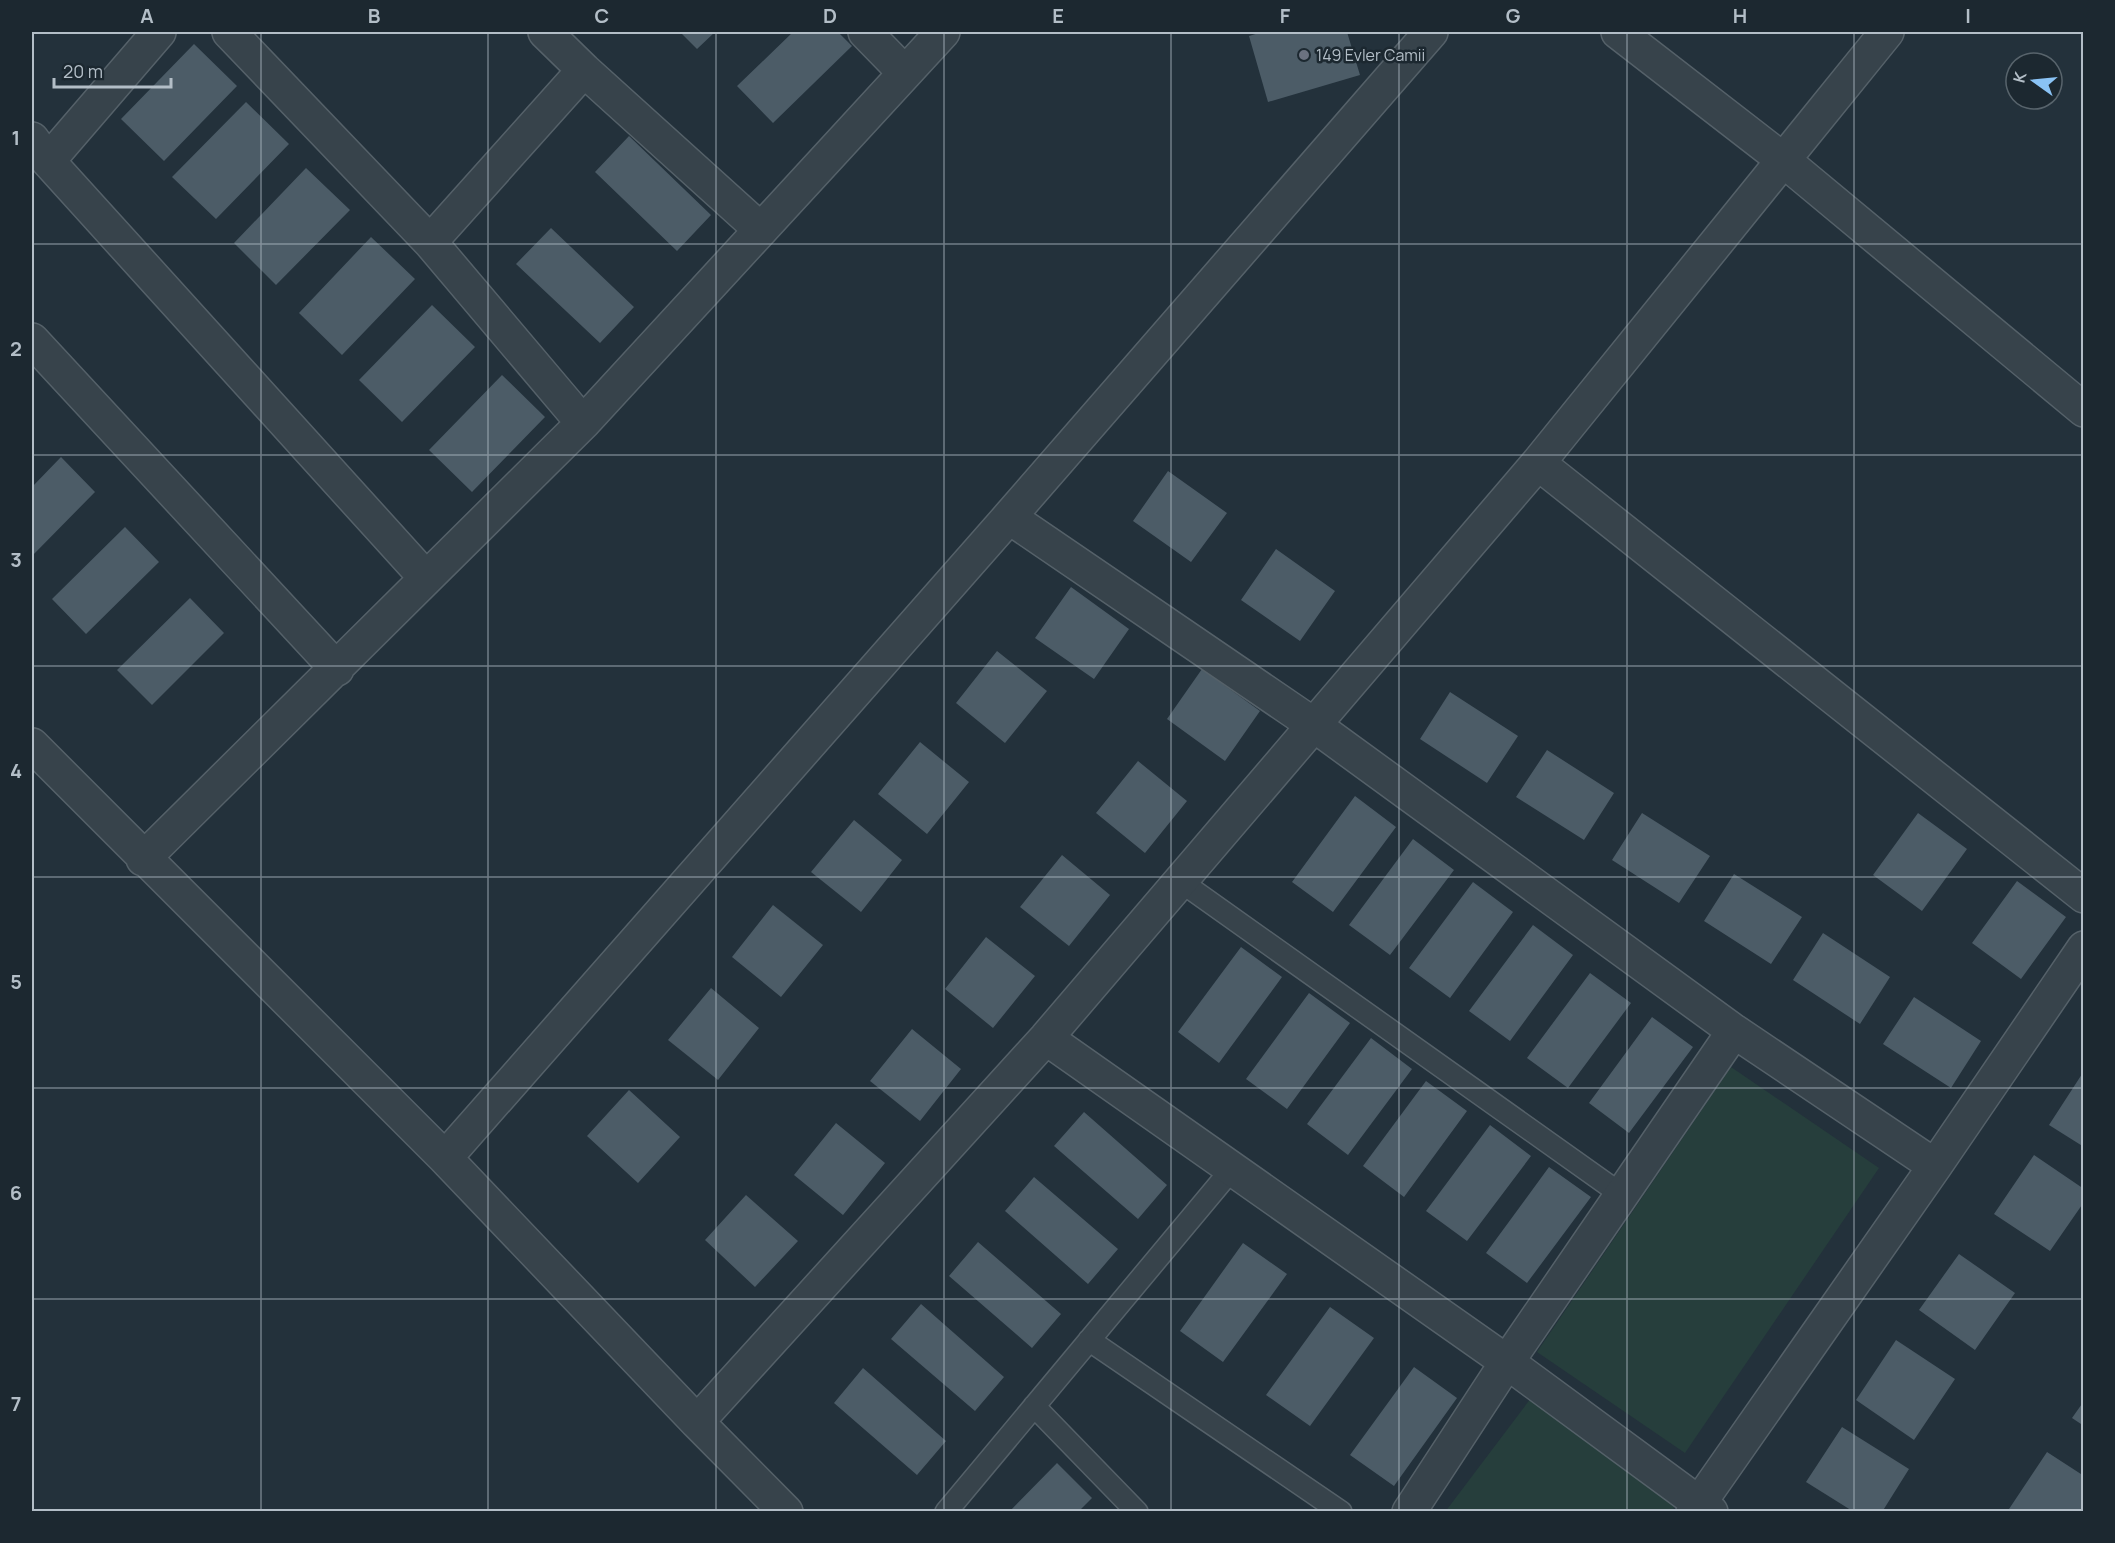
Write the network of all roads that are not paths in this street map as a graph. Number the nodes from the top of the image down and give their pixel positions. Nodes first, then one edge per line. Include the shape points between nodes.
1 (159, 32) edge
2 (229, 32) edge
3 (545, 32) edge
4 (865, 32) edge
5 (943, 32) edge
6 (1431, 32) edge
7 (1618, 32) edge
8 (1887, 32) edge
9 (584, 70) junction
10 (905, 73) junction
11 (40, 150) edge
12 (1782, 159) junction
13 (761, 230) junction
14 (430, 242) junction
15 (32, 340) edge
16 (2084, 410) edge
17 (584, 423) junction
18 (1538, 463) junction
19 (1009, 517) junction
20 (426, 578) junction
21 (337, 669) junction
22 (1314, 724) junction
23 (32, 745) edge
24 (144, 859) junction
25 (1180, 881) junction
26 (2084, 896) edge
27 (2084, 948) edge
28 (1734, 1031) junction
29 (1046, 1038) junction
30 (445, 1158) junction
31 (1935, 1166) junction
32 (1232, 1169) junction
33 (1622, 1195) junction
34 (1089, 1340) junction
35 (1507, 1362) junction
36 (1034, 1406) junction
37 (696, 1422) junction
38 (1701, 1509) edge
39 (786, 1512) edge
40 (946, 1512) edge
41 (1137, 1512) edge
42 (1341, 1512) edge
43 (1409, 1512) edge

1 - 11 street
2 - 14 street
3 - 9 street
4 - 10 street
5 - 10 street
6 - 19 street
7 - 12 street
8 - 12 street
9 - 13 street
9 - 14 street
10 - 13 street
11 - 20 street
12 - 16 street
12 - 18 street
13 - 17 street
14 - 17 street
15 - 21 street
17 - 20 street
18 - 22 street
18 - 26 street
19 - 22 street
19 - 30 street
20 - 21 street
21 - 24 street
22 - 25 street
22 - 28 street
23 - 24 street
24 - 30 street
25 - 29 street
25 - 33 lane
27 - 31 street
28 - 31 street
28 - 33 street
29 - 32 street
29 - 37 street
30 - 37 street
31 - 38 street
32 - 34 lane
32 - 35 street
33 - 35 street
34 - 36 lane
34 - 42 lane
35 - 38 street
35 - 43 street
36 - 40 lane
36 - 41 lane
37 - 39 street

